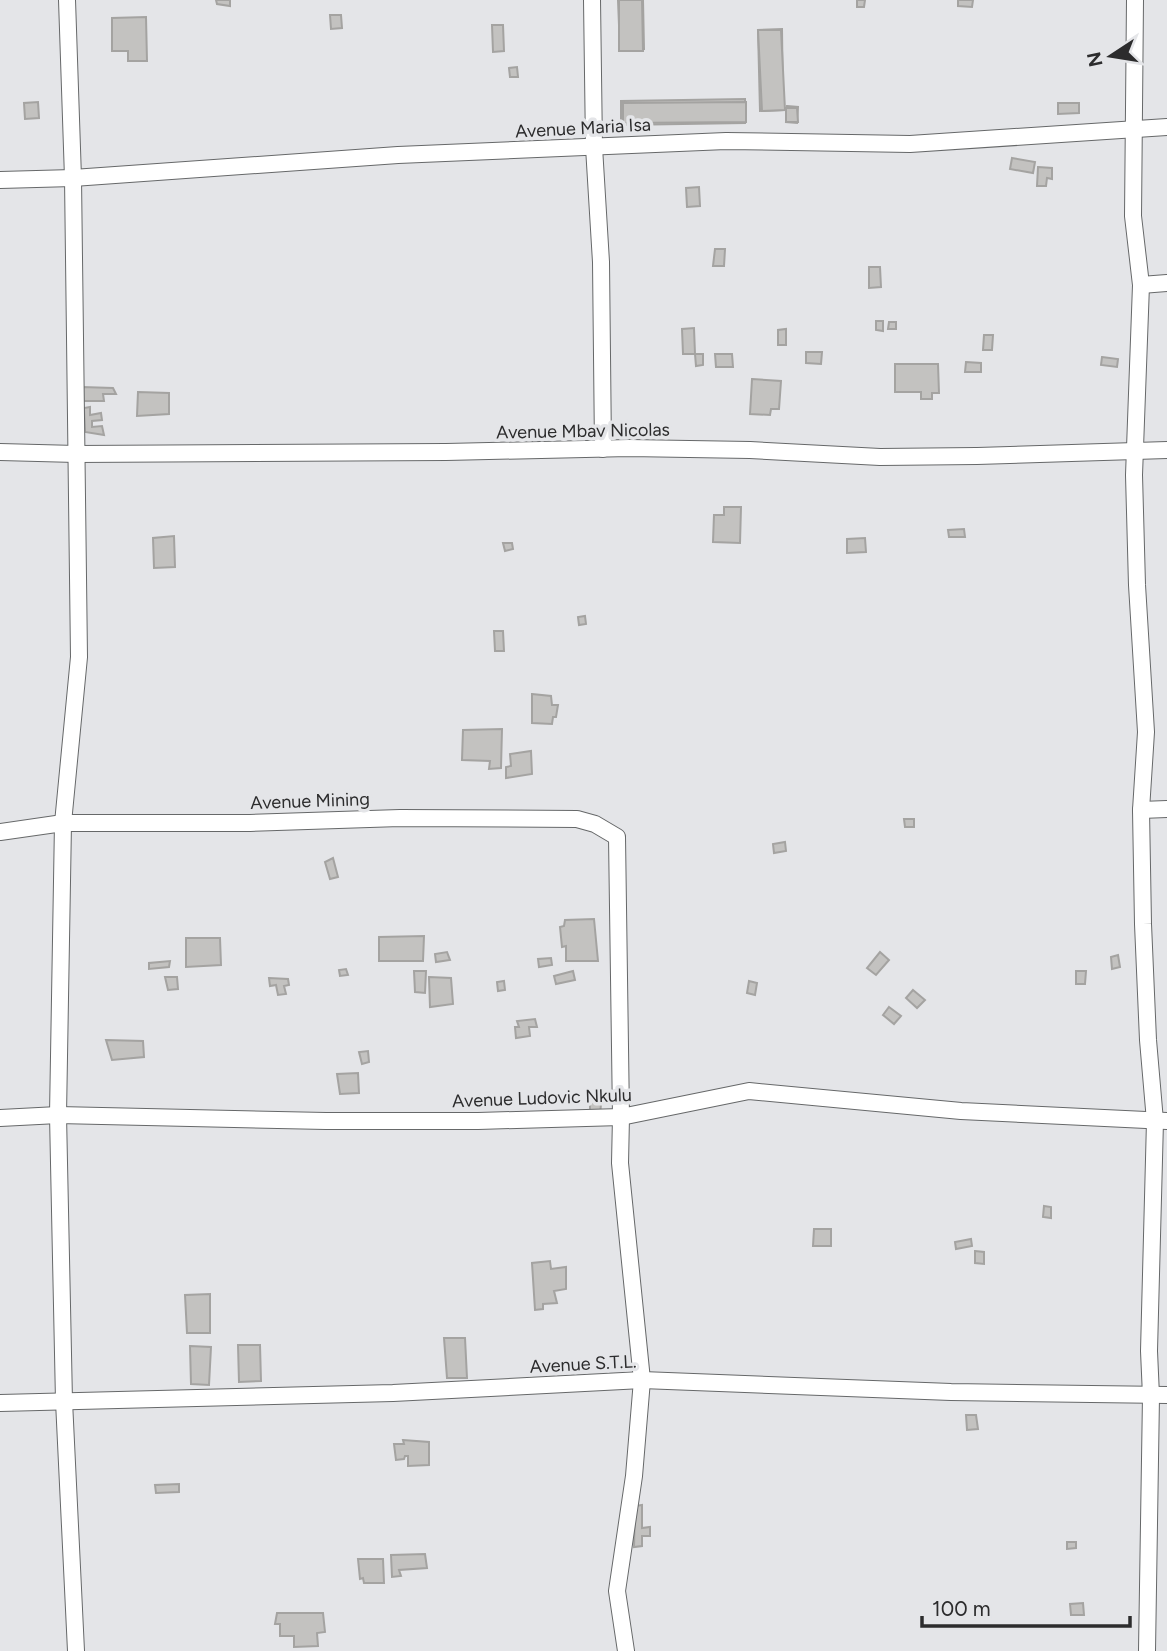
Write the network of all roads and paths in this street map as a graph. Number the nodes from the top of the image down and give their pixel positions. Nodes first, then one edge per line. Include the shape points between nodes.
1 (67, 0) edge
2 (592, 0) edge
3 (1135, 0) edge
4 (1167, 127) edge
5 (1132, 129) junction
6 (594, 147) junction
7 (73, 178) junction
8 (0, 180) edge
9 (1167, 283) edge
10 (1141, 285) junction
11 (603, 449) junction
12 (1167, 450) edge
13 (0, 452) edge
14 (1136, 452) junction
15 (76, 454) junction
16 (1167, 809) edge
17 (1141, 810) junction
18 (63, 823) junction
19 (0, 832) edge
20 (58, 1115) junction
21 (621, 1116) junction
22 (0, 1118) edge
23 (1161, 1121) edge
24 (642, 1380) junction
25 (1159, 1395) edge
26 (64, 1401) junction
27 (0, 1403) edge
28 (76, 1651) edge
29 (626, 1651) edge
30 (1147, 1651) edge

1 - 7 street
2 - 6 street
3 - 5 street
4 - 5 street, Avenue Maria Isa
5 - 6 street, Avenue Maria Isa via 910,144 726,141
5 - 10 street via 1133,216
6 - 7 street, Avenue Maria Isa via 398,155
6 - 11 street via 601,262
7 - 8 street, Avenue Maria Isa
7 - 15 street
9 - 10 street
10 - 14 street
11 - 14 street, Avenue Mbav Nicolas via 880,457
11 - 15 street, Avenue Mbav Nicolas
12 - 14 street, Avenue Mbav Nicolas
13 - 15 street, Avenue Mbav Nicolas
14 - 17 street via 1136,585 1146,732
15 - 18 street via 79,657
16 - 17 street
17 - 23 street via 1148,1040
18 - 19 street, Avenue Mining
18 - 20 street
18 - 21 street, Avenue Mining via 400,818 577,819 596,824 617,836
20 - 21 street, Avenue Ludovic Nkulu via 326,1121
20 - 22 street, Avenue Ludovic Nkulu
20 - 26 street
21 - 23 street, Avenue Ludovic Nkulu via 749,1091 961,1111
21 - 24 street via 620,1163
23 - 25 street via 1149,1351
24 - 25 street, Avenue S.T.L.
24 - 26 street, Avenue S.T.L. via 393,1393
24 - 29 street via 617,1591
25 - 30 street
26 - 27 street, Avenue S.T.L.
26 - 28 street

